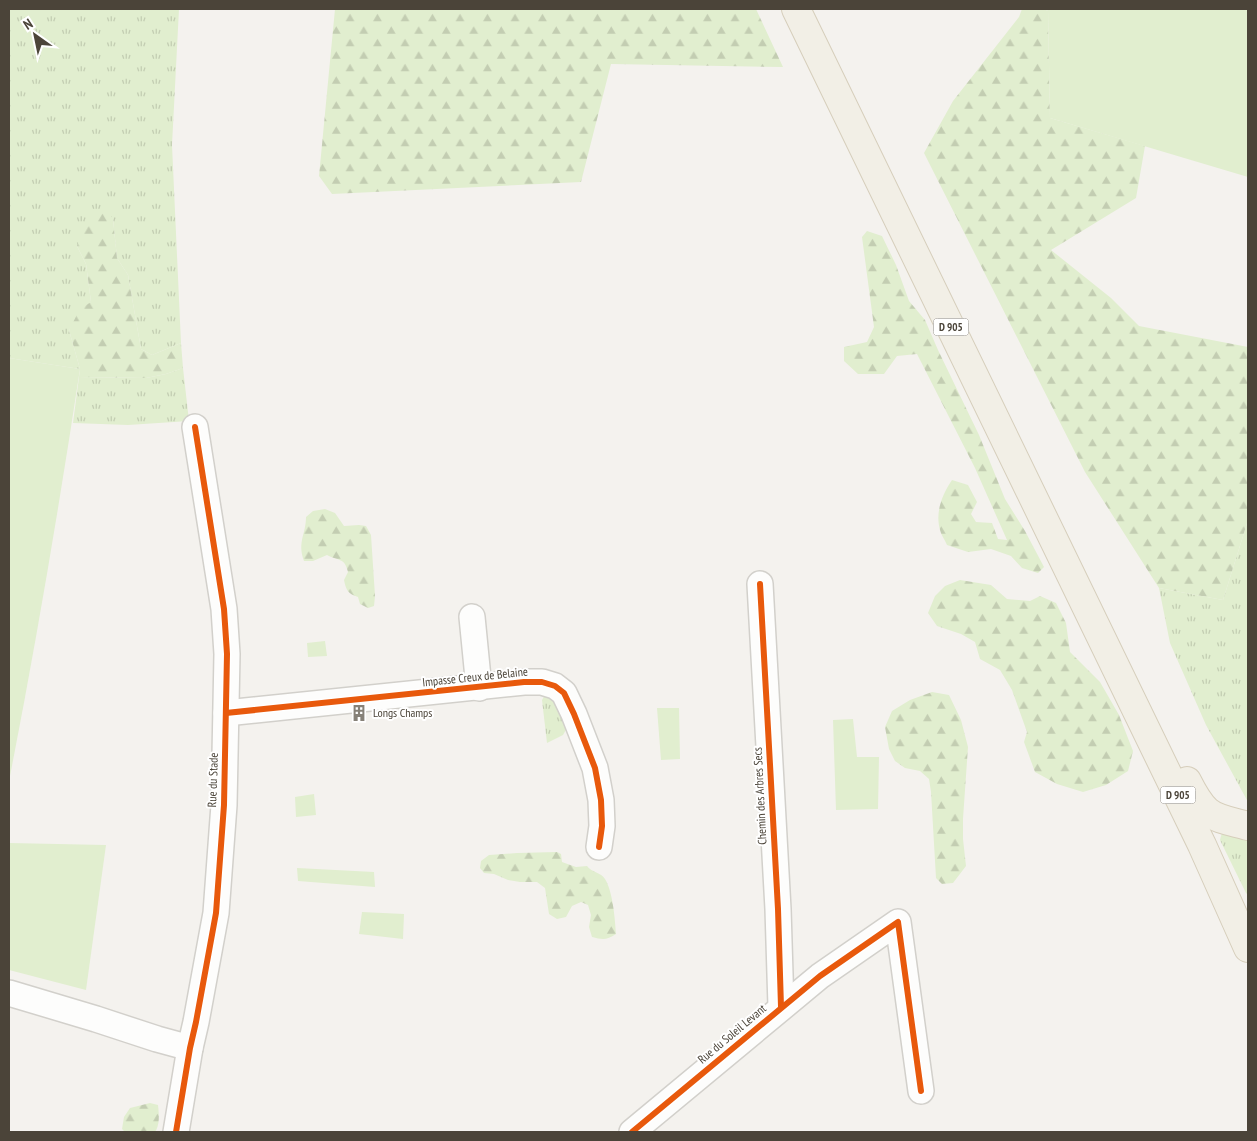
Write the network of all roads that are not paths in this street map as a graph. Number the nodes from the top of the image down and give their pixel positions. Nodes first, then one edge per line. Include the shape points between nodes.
1 (796, 9) edge
2 (195, 427) dead end
3 (760, 584) dead end
4 (472, 616) dead end
5 (1106, 644) junction
6 (479, 688) junction
7 (226, 713) junction
8 (1248, 826) edge
9 (599, 847) dead end
10 (1248, 948) edge
11 (9, 993) edge
12 (781, 1007) junction
13 (190, 1048) junction
14 (921, 1091) dead end
15 (176, 1132) edge
16 (632, 1132) edge

1 - 5 main road, D 905
2 - 7 street, Rue du Stade via 224,609
3 - 12 street, Chemin des Arbres Secs
4 - 6 street, Impasse Creux de Belaine
5 - 8 main road, D 905 via 1122,657 1139,685 1203,807 1215,816
5 - 10 main road, D 905
6 - 7 street, Impasse Creux de Belaine
6 - 9 street, Impasse Creux de Belaine via 542,682 564,694 595,768 601,800
7 - 13 street, Rue du Stade via 224,805 216,913
11 - 13 street
12 - 14 street, Rue du Soleil Levant via 829,968 898,922
12 - 16 street, Rue du Soleil Levant
13 - 15 street, Rue du Stade

